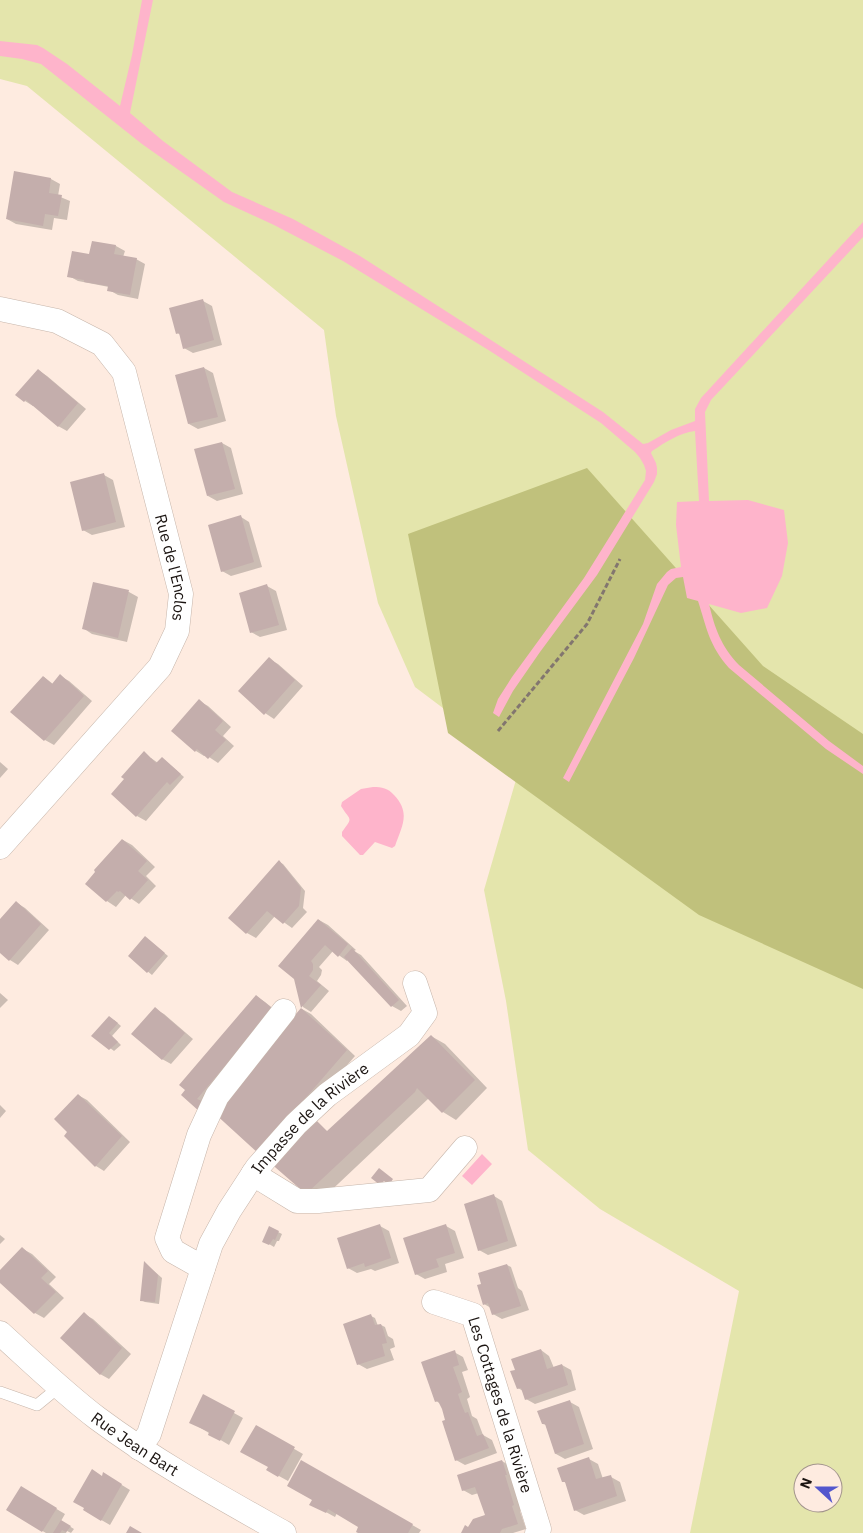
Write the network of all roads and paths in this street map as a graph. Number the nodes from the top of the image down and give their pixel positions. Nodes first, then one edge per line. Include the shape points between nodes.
1 (0, 309) edge
2 (620, 560) dead end
3 (498, 731) dead end
4 (0, 846) edge
5 (415, 983) dead end
6 (284, 1011) dead end
7 (465, 1148) dead end
8 (253, 1174) junction
9 (203, 1268) junction
10 (434, 1302) dead end
11 (0, 1333) edge
12 (59, 1388) junction
13 (0, 1392) edge
14 (139, 1448) junction
15 (284, 1533) edge
16 (537, 1533) edge

1 - 4 street, Rue de l'Enclos via 57,321 102,344 124,372 181,594 177,631 160,667
2 - 3 path via 587,624
5 - 8 street, Impasse de la Rivière via 425,1013 409,1035 327,1095 296,1124
6 - 9 street via 217,1096 199,1135 168,1238 173,1251
7 - 8 street via 429,1190 297,1201
8 - 9 street, Impasse de la Rivière via 229,1210 211,1244
9 - 14 street, Impasse de la Rivière via 149,1434
10 - 16 street, Les Cottages de la Rivière via 473,1315 539,1529
11 - 12 street, Rue Jean Bart
12 - 13 lane via 37,1405
12 - 14 street, Rue Jean Bart
14 - 15 street, Rue Jean Bart

